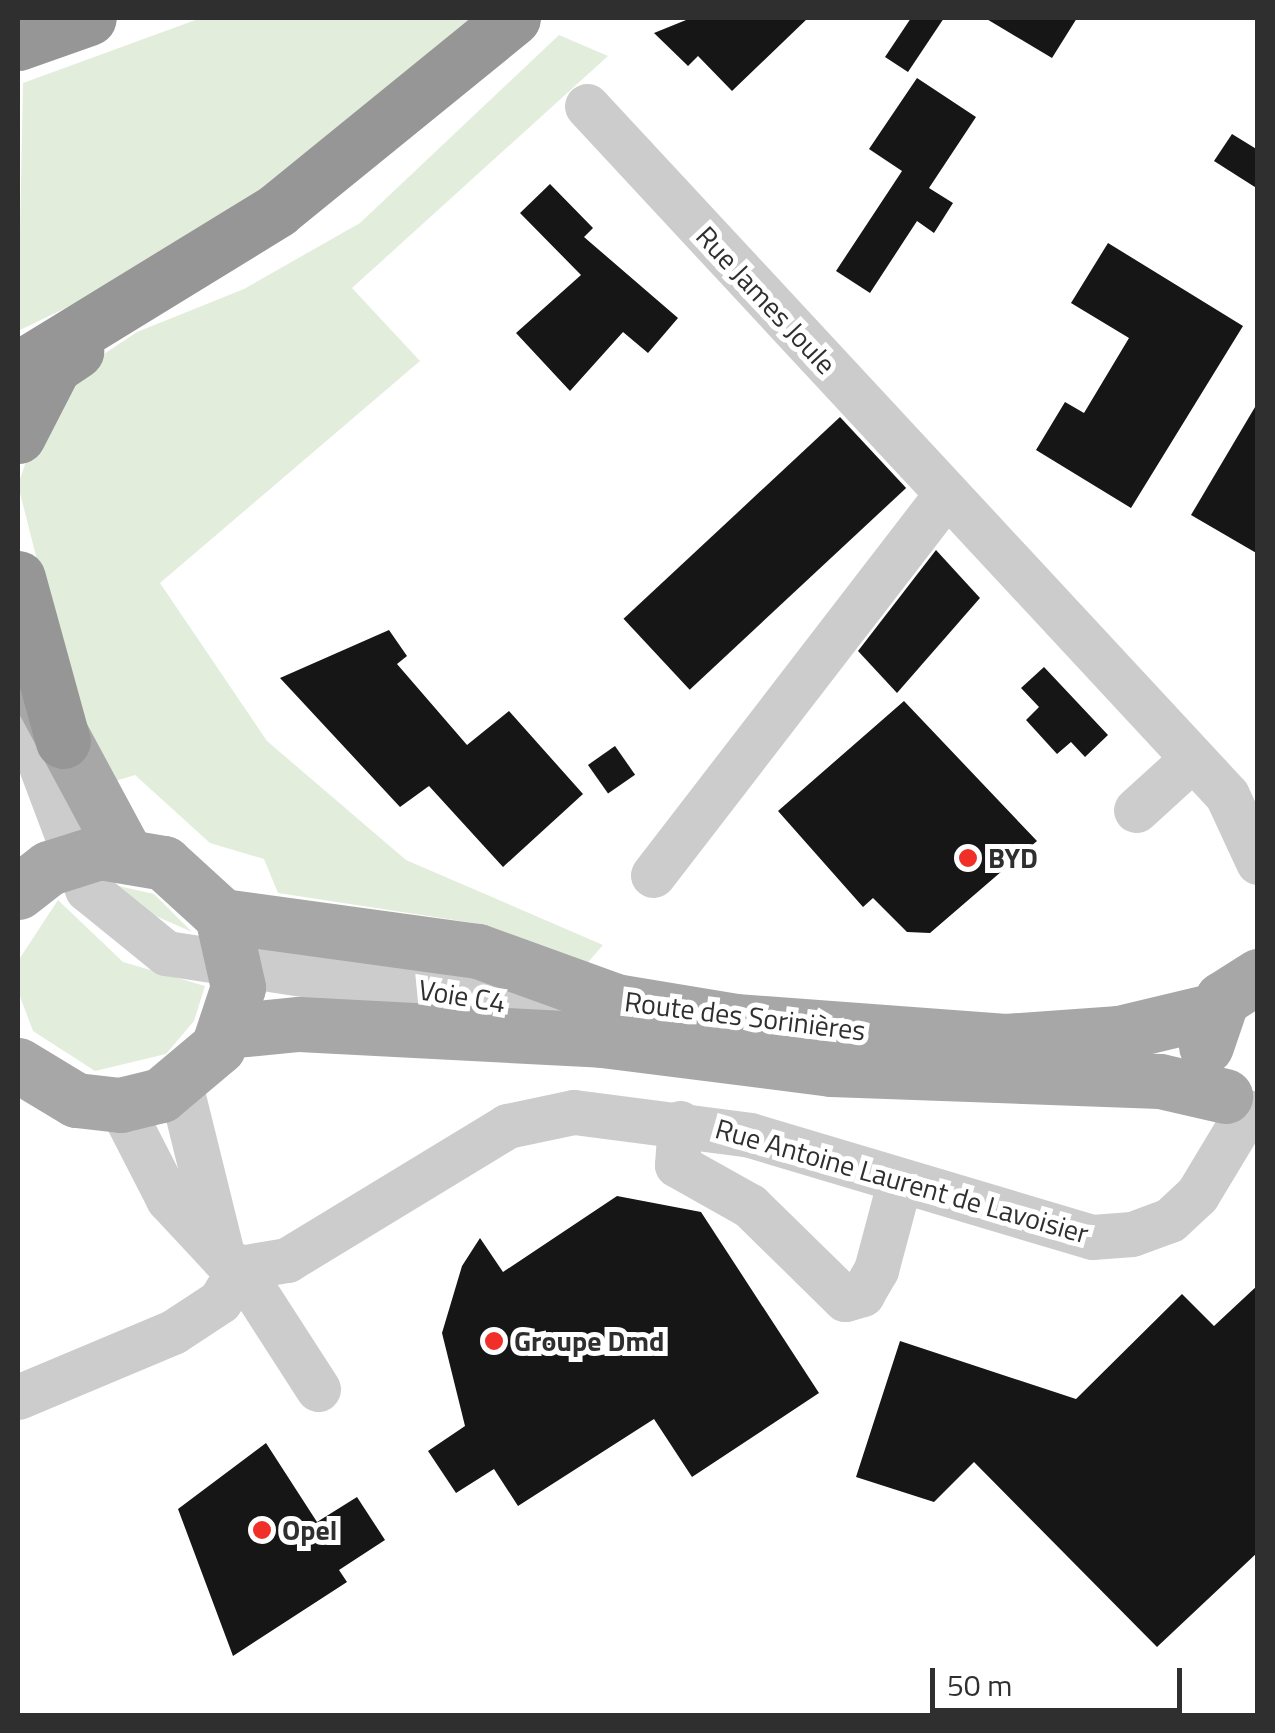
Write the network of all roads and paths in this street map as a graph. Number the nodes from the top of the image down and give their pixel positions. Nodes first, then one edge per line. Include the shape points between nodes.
1 (89, 18) edge
2 (514, 18) edge
3 (18, 43) edge
4 (587, 106) dead end
5 (150, 287) junction
6 (18, 369) edge
7 (18, 436) edge
8 (946, 494) junction
9 (18, 578) edge
10 (18, 641) edge
11 (18, 706) edge
12 (63, 741) junction
13 (1192, 759) junction
14 (1136, 810) dead end
15 (99, 855) junction
16 (1257, 857) edge
17 (653, 875) dead end
18 (18, 888) edge
19 (230, 940) junction
20 (1258, 976) edge
21 (1215, 1010) junction
22 (227, 1031) junction
23 (1118, 1033) junction
24 (19, 1068) edge
25 (1073, 1074) junction
26 (180, 1084) junction
27 (120, 1105) junction
28 (1243, 1108) edge
29 (680, 1123) junction
30 (900, 1180) junction
31 (232, 1263) junction
32 (318, 1388) dead end
33 (18, 1397) edge

1 - 3 highway
2 - 5 highway via 354,154
4 - 8 street, Rue James Joule
5 - 6 highway
5 - 7 highway via 54,366
8 - 13 street, Rue James Joule
8 - 17 street
9 - 12 highway
10 - 12 main road
11 - 15 street, Voie C4
12 - 15 main road
13 - 14 street
13 - 16 street, Rue James Joule via 1226,796
15 - 18 main road
15 - 19 main road via 181,872
15 - 19 street, Voie C4 via 87,889 152,944
19 - 22 main road
19 - 23 main road, Route des Sorinières via 478,951 616,1001 736,1021 1005,1041
19 - 25 street, Voie C4 via 702,1038
20 - 21 main road, Route des Sorinières
21 - 23 main road, Route des Sorinières
21 - 28 main road via 1207,1061
22 - 25 main road, Route des Sorinières via 299,1024 505,1042 602,1040 832,1069
22 - 26 main road
23 - 25 street
24 - 27 main road via 76,1100
25 - 28 main road, Route des Sorinières via 1160,1082
26 - 27 main road
26 - 31 street
27 - 31 street via 168,1198
28 - 30 street, Rue Antoine Laurent de Lavoisier via 1197,1195 1170,1220 1132,1234 1092,1236
29 - 30 street, Rue Antoine Laurent de Lavoisier
29 - 30 street via 677,1165 750,1206 845,1298 862,1294 876,1270
29 - 31 street, Rue Antoine Laurent de Lavoisier via 540,1114 287,1260
31 - 32 street
31 - 33 street via 220,1301 174,1332

